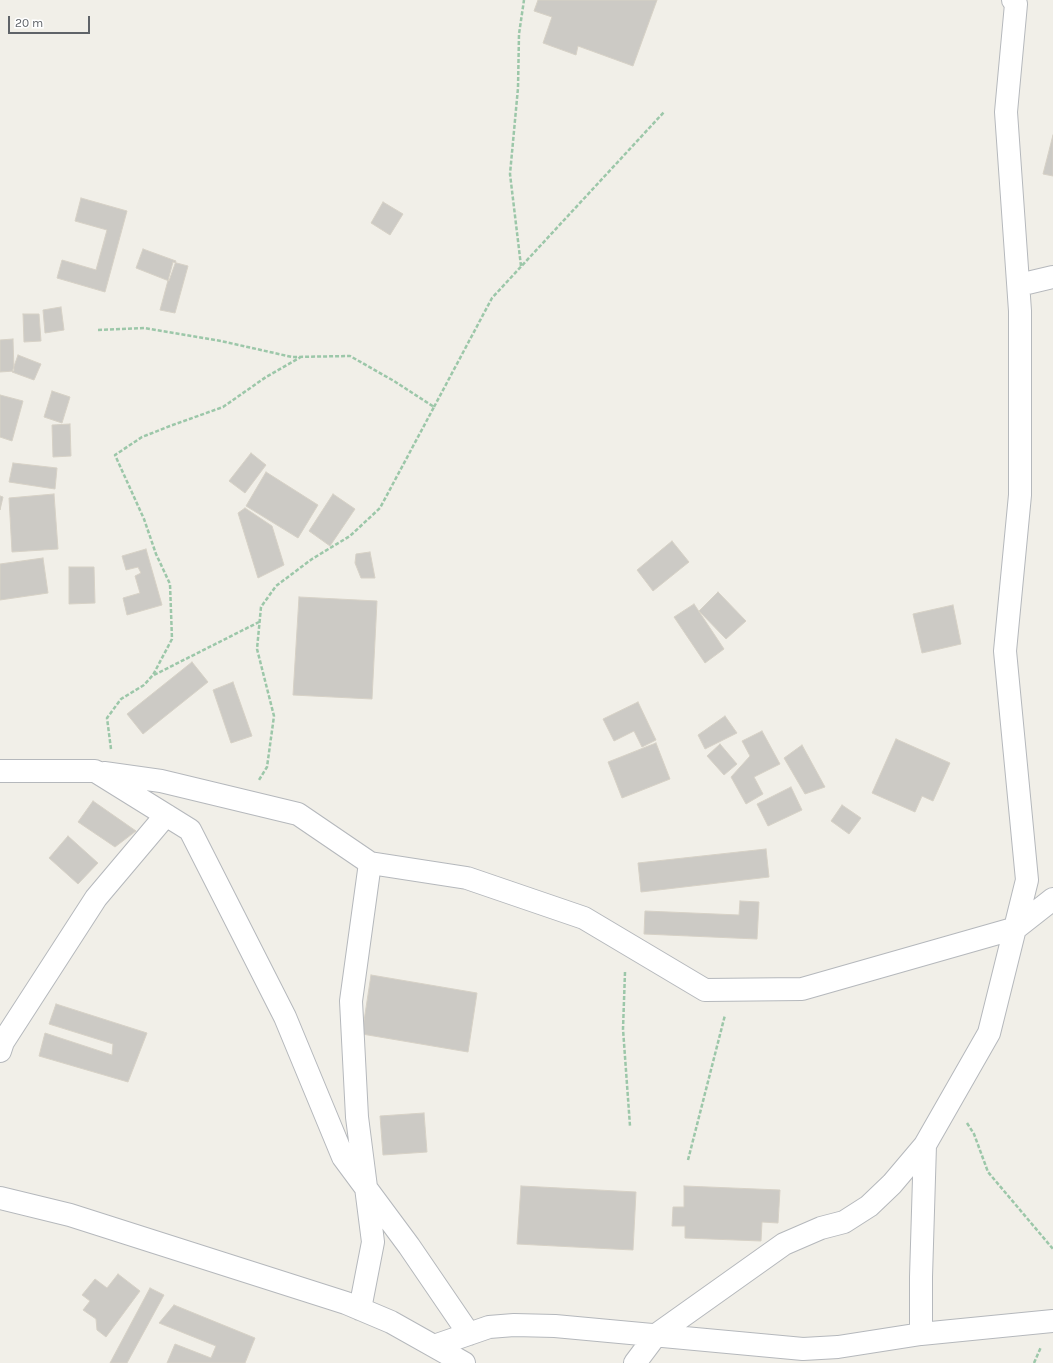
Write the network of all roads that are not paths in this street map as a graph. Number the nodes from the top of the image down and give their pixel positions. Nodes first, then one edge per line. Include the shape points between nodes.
1 (1013, 0) edge
2 (1053, 277) edge
3 (1019, 285) junction
4 (0, 771) edge
5 (95, 771) junction
6 (166, 815) junction
7 (370, 863) junction
8 (1053, 898) edge
9 (1016, 928) junction
10 (0, 1051) edge
11 (926, 1145) junction
12 (366, 1188) junction
13 (0, 1198) edge
14 (360, 1309) junction
15 (1053, 1321) edge
16 (469, 1334) junction
17 (922, 1334) junction
18 (656, 1335) junction
19 (434, 1346) junction
20 (464, 1363) edge
21 (635, 1363) edge

1 - 3 street via 1016,4 1006,112
2 - 3 street
3 - 9 street via 1020,495 1005,651 1027,880
4 - 5 street
5 - 6 street
5 - 7 street via 161,781 298,814
6 - 10 street via 96,898
6 - 12 street via 190,830 285,1017 343,1158
7 - 9 street via 467,878 584,918 705,990 802,989
7 - 12 street via 351,1001 357,1118
8 - 9 street
9 - 11 street via 989,1033
11 - 17 street via 921,1277
11 - 18 street via 869,1206 844,1222 821,1228 784,1244
12 - 14 street via 373,1242
12 - 16 street
13 - 14 street via 70,1214
14 - 19 street via 391,1322
15 - 17 street
16 - 18 street via 490,1327 514,1325
16 - 19 street
17 - 18 street via 838,1347 803,1349
18 - 21 street
19 - 20 street

